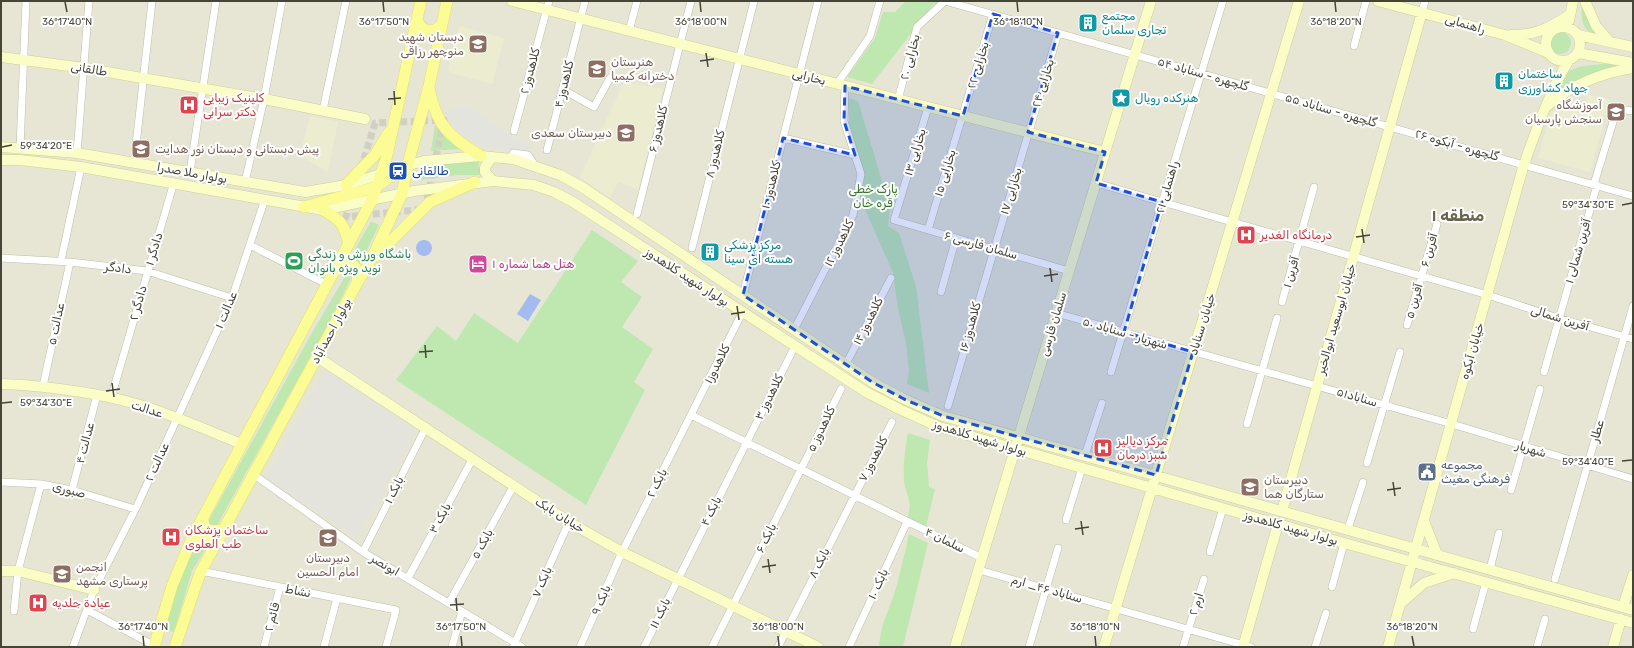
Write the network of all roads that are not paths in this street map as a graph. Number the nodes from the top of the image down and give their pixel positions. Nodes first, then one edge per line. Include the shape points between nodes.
1 (26, 1) edge
2 (89, 1) edge
3 (152, 1) edge
4 (216, 1) edge
5 (282, 1) edge
6 (346, 1) edge
7 (422, 1) edge
8 (447, 1) edge
9 (512, 1) edge
10 (585, 1) edge
11 (637, 1) edge
12 (691, 1) edge
13 (754, 1) edge
14 (818, 1) edge
15 (880, 1) edge
16 (945, 1) edge
17 (1151, 1) edge
18 (1223, 1) edge
19 (1300, 1) edge
20 (1366, 1) edge
21 (1378, 1) edge
22 (1425, 1) edge
23 (1573, 1) edge
24 (1585, 1) edge
25 (548, 6) edge
26 (1422, 12) junction
27 (993, 14) junction
28 (1569, 15) junction
29 (417, 19) junction
30 (580, 19) junction
31 (441, 24) junction
32 (1569, 28) junction
33 (629, 31) junction
34 (1058, 33) junction
35 (1505, 35) junction
36 (1578, 36) junction
37 (1609, 41) junction
38 (680, 44) junction
39 (1354, 46) dead end
40 (1633, 47) edge
41 (1549, 53) junction
42 (1578, 53) junction
43 (1135, 54) junction
44 (1, 57) edge
45 (739, 59) junction
46 (24, 60) junction
47 (1569, 60) junction
48 (1633, 63) edge
49 (84, 68) junction
50 (1633, 68) edge
51 (1200, 73) junction
52 (799, 74) junction
53 (610, 78) dead end
54 (143, 79) junction
55 (841, 85) junction
56 (429, 86) junction
57 (202, 88) junction
58 (562, 89) junction
59 (1272, 93) junction
60 (264, 98) junction
61 (898, 100) junction
62 (928, 107) junction
63 (1543, 109) junction
64 (323, 110) junction
65 (1633, 111) edge
66 (963, 116) junction
67 (365, 119) dead end
68 (395, 123) junction
69 (1390, 126) junction
70 (514, 131) dead end
71 (1028, 132) junction
72 (783, 138) junction
73 (1, 147) edge
74 (20, 148) junction
75 (547, 150) dead end
76 (1105, 152) junction
77 (77, 153) junction
78 (855, 155) junction
79 (481, 156) junction
80 (492, 158) junction
81 (1, 160) edge
82 (134, 163) junction
83 (408, 164) junction
84 (1524, 164) junction
85 (82, 167) junction
86 (190, 172) junction
87 (381, 174) junction
88 (493, 181) junction
89 (174, 182) junction
90 (245, 182) junction
91 (475, 182) junction
92 (1096, 183) junction
93 (1596, 184) junction
94 (346, 185) junction
95 (376, 187) junction
96 (1314, 187) dead end
97 (305, 192) junction
98 (402, 194) junction
99 (1633, 196) edge
100 (265, 199) junction
101 (372, 200) junction
102 (1162, 202) junction
103 (304, 207) junction
104 (323, 210) junction
105 (637, 214) dead end
106 (894, 220) joint
107 (1232, 222) junction
108 (1437, 224) dead end
109 (928, 230) junction
110 (956, 238) junction
111 (1299, 241) junction
112 (349, 244) junction
113 (250, 245) junction
114 (692, 248) dead end
115 (993, 249) junction
116 (1353, 257) junction
117 (1, 258) edge
118 (371, 260) junction
119 (61, 261) junction
120 (70, 262) junction
121 (147, 271) junction
122 (335, 271) junction
123 (1069, 271) junction
124 (1421, 276) junction
125 (891, 278) dead end
126 (357, 283) junction
127 (328, 285) junction
128 (941, 292) dead end
129 (743, 295) junction
130 (1488, 295) junction
131 (232, 298) junction
132 (1282, 302) dead end
133 (1633, 306) edge
134 (742, 313) junction
135 (1056, 314) junction
136 (1277, 318) dead end
137 (1558, 318) junction
138 (797, 324) dead end
139 (1407, 325) dead end
140 (1124, 332) junction
141 (1624, 337) junction
142 (1633, 339) edge
143 (792, 352) dead end
144 (1193, 352) junction
145 (1400, 352) dead end
146 (317, 357) junction
147 (846, 364) junction
148 (1261, 371) junction
149 (1111, 372) dead end
150 (1544, 372) dead end
151 (1, 384) edge
152 (43, 386) junction
153 (1317, 386) junction
154 (841, 389) dead end
155 (1540, 389) dead end
156 (98, 395) junction
157 (111, 398) junction
158 (1102, 403) dead end
159 (1384, 405) junction
160 (948, 406) dead end
161 (691, 415) junction
162 (178, 418) junction
163 (892, 422) dead end
164 (1248, 424) dead end
165 (1452, 424) junction
166 (426, 428) junction
167 (1019, 438) junction
168 (746, 442) junction
169 (241, 444) junction
170 (1523, 447) junction
171 (1016, 448) junction
172 (1085, 456) junction
173 (473, 458) junction
174 (1367, 463) dead end
175 (1588, 466) junction
176 (1082, 468) junction
177 (802, 469) junction
178 (253, 474) junction
179 (1156, 475) junction
180 (1633, 479) edge
181 (1, 482) edge
182 (1363, 482) dead end
183 (41, 484) junction
184 (514, 485) junction
185 (1152, 487) junction
186 (72, 490) junction
187 (1511, 490) dead end
188 (854, 495) junction
189 (136, 508) junction
190 (1223, 508) junction
191 (1282, 512) junction
192 (202, 518) junction
193 (1066, 520) dead end
194 (1424, 521) junction
195 (570, 522) junction
196 (907, 522) junction
197 (1278, 524) junction
198 (1348, 529) junction
199 (222, 530) junction
200 (1499, 533) dead end
201 (192, 538) junction
202 (1344, 543) junction
203 (213, 548) junction
204 (1058, 548) dead end
205 (1416, 548) junction
206 (364, 552) junction
207 (622, 552) junction
208 (1210, 552) dead end
209 (1437, 554) junction
210 (982, 558) junction
211 (1412, 561) junction
212 (1490, 569) junction
213 (979, 570) junction
214 (1, 571) edge
215 (18, 571) junction
216 (200, 573) junction
217 (1454, 573) junction
218 (1633, 575) edge
219 (408, 578) junction
220 (1204, 579) dead end
221 (1555, 579) dead end
222 (676, 580) junction
223 (1486, 582) junction
224 (280, 587) junction
225 (1332, 587) dead end
226 (1046, 589) junction
227 (94, 590) junction
228 (337, 598) junction
229 (450, 603) junction
230 (1400, 604) junction
231 (731, 606) junction
232 (1116, 608) junction
233 (1628, 609) edge
234 (87, 610) junction
235 (14, 611) dead end
236 (462, 612) junction
237 (1326, 613) dead end
238 (1545, 619) dead end
239 (1621, 619) junction
240 (1633, 623) edge
241 (1188, 629) junction
242 (1472, 629) dead end
243 (785, 632) junction
244 (514, 645) edge
245 (1246, 646) edge
246 (73, 647) edge
247 (155, 647) edge
248 (175, 647) edge
249 (264, 647) edge
250 (324, 647) edge
251 (386, 647) edge
252 (452, 647) edge
253 (522, 647) edge
254 (580, 647) edge
255 (644, 647) edge
256 (712, 647) edge
257 (778, 647) edge
258 (818, 647) edge
259 (849, 647) edge
260 (955, 647) edge
261 (1029, 647) edge
262 (1104, 647) edge
263 (1183, 647) edge
264 (1315, 647) edge
265 (1388, 647) edge
266 (1537, 647) edge
267 (1613, 647) edge

1 - 46 street
2 - 49 street
3 - 54 street
4 - 57 street
5 - 60 street
6 - 64 street
7 - 29 main road, بولوار احمدآباد
8 - 31 main road, بولوار احمدآباد
9 - 25 main road, بخارایی
10 - 30 street, کلاهدوز ۴
11 - 33 street
12 - 38 street, کلاهدوز ۶
13 - 45 street, کلاهدوز ۸
14 - 52 street, کلاهدوز ۱۰
15 - 55 street via 870,36
16 - 27 street, گلچهره - سناباد ۵۴
16 - 61 street, بخارایی ۲۰ via 917,27
17 - 43 main road, سلمان فارسی
18 - 51 street, راهنمایی ۲۱
19 - 59 main road, خیابان سناباد
20 - 39 street
21 - 26 main road, راهنمایی
22 - 26 street
23 - 28 main road
24 - 37 main road via 1596,26
25 - 30 main road, بخارایی
25 - 70 street, کلاهدوز ۲
26 - 35 main road, راهنمایی
26 - 69 main road, خیابان ابوسعید ابوالخیر
27 - 34 street, گلچهره - سناباد ۵۴
27 - 66 street, بخارایی ۲۲
28 - 32 main road
28 - 35 main road via 1545,30 1530,35
29 - 31 main road via 420,26 427,31 435,30
29 - 68 main road, بولوار احمدآباد
30 - 33 main road, بخارایی
30 - 58 street, کلاهدوز ۴
31 - 56 main road, بولوار احمدآباد
32 - 36 main road
32 - 41 main road via 1558,27 1550,33 1546,43
33 - 38 main road, بخارایی
34 - 43 street, گلچهره - سناباد ۵۴
34 - 71 street, بخارایی ۲۴
35 - 41 main road, راهنمایی
36 - 37 main road
36 - 42 main road
37 - 40 main road
38 - 45 main road, بخارایی
38 - 105 street, کلاهدوز ۶
41 - 47 main road via 1557,60
42 - 47 main road
42 - 48 main road
43 - 51 street, گلچهره - سناباد ۵۴
43 - 76 main road, سلمان فارسی
44 - 46 main road, طالقانی
45 - 52 main road, بخارایی
45 - 114 street, کلاهدوز ۸
46 - 49 main road, طالقانی
46 - 74 street
47 - 63 main road, خیابان آبکوه via 1554,83
49 - 54 main road, طالقانی
49 - 77 street
50 - 63 main road via 1612,71 1587,80 1562,92
51 - 59 street, گلچهره - سناباد ۵۴
51 - 102 street, راهنمایی ۲۱
52 - 55 main road, بخارایی
52 - 72 street, کلاهدوز ۱۰
53 - 58 street via 594,107
54 - 57 main road, طالقانی
54 - 82 street
55 - 61 main road, بخارایی
55 - 78 street, کلاهدوز ۱۲ via 844,121
56 - 79 main road via 438,120 462,145
56 - 83 main road, بولوار احمدآباد
57 - 60 main road, طالقانی
57 - 86 street
58 - 75 street, کلاهدوز ۴
59 - 69 street, گلچهره - سناباد ۵۵
59 - 107 main road, خیابان سناباد
60 - 64 main road, طالقانی
60 - 90 street
61 - 62 main road, بخارایی
62 - 66 main road, بخارایی
62 - 106 street, بخارایی ۱۳
63 - 84 main road, خیابان آبکوه
64 - 67 main road, طالقانی
65 - 93 street, آفرين شمالى ١ via 1617,109
66 - 71 main road, بخارایی
66 - 109 street, بخارایی ۱۵
68 - 87 main road, بولوار احمدآباد
68 - 94 main road via 375,155
69 - 84 street, گلچهره - آبکوه ۲۶
69 - 116 main road, خیابان ابوسعید ابوالخیر
71 - 76 main road, بخارایی
71 - 115 street, بخارایی ۱۷
72 - 78 street
72 - 129 street, کلاهدوز ۱۰
73 - 74 main road, بولوار ملا صدرا
74 - 77 main road, بولوار ملا صدرا
76 - 92 main road, سلمان فارسی
77 - 82 main road, بولوار ملا صدرا
78 - 138 street, کلاهدوز ۱۲ via 861,174 852,215
79 - 80 main road, بولوار شهید کلاهدوز
79 - 83 main road, بولوار شهید کلاهدوز
80 - 88 main road via 487,162 485,172
80 - 129 main road, بولوار شهید کلاهدوز via 535,166 582,186
81 - 85 main road, بولوار ملا صدرا
82 - 86 main road, بولوار ملا صدرا
83 - 87 main road, بولوار شهید کلاهدوز
83 - 95 main road
83 - 98 main road, بولوار احمدآباد
84 - 93 street, گلچهره - آبکوه ۲۶
84 - 130 main road, خیابان آبکوه
85 - 89 main road, بولوار ملا صدرا
85 - 119 street
86 - 90 main road, بولوار ملا صدرا
87 - 94 main road, بولوار ملا صدرا
87 - 95 main road, بولوار احمدآباد
88 - 91 main road, بولوار شهید کلاهدوز
88 - 134 main road, بولوار شهید کلاهدوز via 534,185 573,202
89 - 100 main road, بولوار ملا صدرا
89 - 121 street, دادگر ۱
90 - 97 main road, بولوار ملا صدرا
91 - 98 main road, بولوار شهید کلاهدوز
91 - 118 main road via 430,202
92 - 102 street, آفرین شمالی
92 - 123 main road, سلمان فارسی
93 - 99 street, گلچهره - آبکوه ۲۶
93 - 137 street, آفرين شمالى ١
94 - 97 main road, بولوار ملا صدرا
95 - 101 main road, بولوار احمدآباد
95 - 103 main road
96 - 111 street, آفرین ۱
97 - 103 main road via 308,198
98 - 101 main road, بولوار شهید کلاهدوز
98 - 118 main road, بولوار احمدآباد
100 - 103 main road, بولوار ملا صدرا
100 - 113 street, عدالت ۱
101 - 104 main road, بولوار ملا صدرا
101 - 112 main road, بولوار احمدآباد
102 - 107 street, آفرین شمالی
102 - 140 street, راهنمایی ۲۱
103 - 104 main road, بولوار ملا صدرا
104 - 112 main road via 338,218 345,228
106 - 109 street, سلمان فارسی ۶
107 - 111 street, آفرین شمالی
107 - 144 main road, خیابان سناباد
108 - 124 street, آفرین ۶
109 - 110 street, سلمان فارسی ۶
110 - 115 street, سلمان فارسی ۶
110 - 128 street
111 - 116 street, آفرین شمالی
111 - 132 street, آفرین ۱
112 - 122 main road, بولوار احمدآباد
113 - 127 street
113 - 131 street, عدالت ۱
115 - 123 street, سلمان فارسی ۶
115 - 160 street, کلاهدوز ۱۶
116 - 124 street, آفرین شمالی
116 - 153 main road, خیابان ابوسعید ابوالخیر
117 - 119 street, دادگر
118 - 126 main road, بولوار احمدآباد
119 - 120 street, دادگر
120 - 121 street, دادگر
120 - 152 street, عدالت ۵
121 - 131 street, دادگر
121 - 157 street, دادگر ۲
122 - 126 main road via 347,265 354,266 358,271
122 - 127 main road, بولوار احمدآباد
123 - 135 main road, سلمان فارسی
124 - 130 street, آفرین شمالی
124 - 139 street, آفرین ۵
125 - 147 street, کلاهدوز ۱۴
126 - 146 main road, بولوار احمدآباد
127 - 169 main road, بولوار احمدآباد
129 - 147 main road, بولوار شهید کلاهدوز
130 - 137 street, آفرین شمالی
130 - 165 main road, خیابان آبکوه
131 - 162 street, عدالت ۱
133 - 141 street, عطار
134 - 161 street, کلاهدوز۱
134 - 171 main road, بولوار شهید کلاهدوز via 859,388 899,409 939,427
135 - 140 street, شهریار - سناباد ۵۰
135 - 167 main road, سلمان فارسی
136 - 148 street
137 - 141 street, آفرین شمالی
137 - 150 street, آفرين شمالى ١
140 - 144 street, شهریار - سناباد ۵۰
140 - 149 street, راهنمایی ۲۱
141 - 142 street, آفرین شمالی
141 - 175 street, عطار
143 - 168 street, کلاهدوز ۳
144 - 148 street, سناباد۵۱
144 - 179 main road, خیابان سناباد
145 - 159 street
146 - 166 main road, خیابان بابک
146 - 178 main road, بولوار احمدآباد
147 - 167 main road, بولوار شهید کلاهدوز via 904,400 943,416
148 - 153 street, سناباد۵۱
148 - 164 street
151 - 152 main road, عدالت
152 - 156 main road, عدالت
153 - 159 street, سناباد۵۱
153 - 191 main road, خیابان ابوسعید ابوالخیر
154 - 177 street, کلاهدوز ۵
155 - 170 street
156 - 157 main road, عدالت
156 - 186 street, عدالت ۴
157 - 162 main road, عدالت
158 - 172 street
159 - 165 street, سناباد۵۱
159 - 174 street
161 - 168 street, سلمان ۴
161 - 207 street, بابک ۲
162 - 169 main road, عدالت
162 - 189 street, عدالت ۲
163 - 188 street, کلاهدوز ۷
165 - 170 street, شهریار
165 - 194 main road, خیابان آبکوه
166 - 173 main road, خیابان بابک
166 - 206 street, بابک ۱
167 - 171 main road, سلمان فارسی
167 - 172 main road, بولوار شهید کلاهدوز
168 - 177 street, سلمان ۴
168 - 222 street, بابک ۴
169 - 192 main road, بولوار احمدآباد
170 - 175 street, شهریار
170 - 187 street
171 - 176 main road, بولوار شهید کلاهدوز
171 - 210 main road, سلمان فارسی
172 - 179 main road, بولوار شهید کلاهدوز
173 - 184 main road, خیابان بابک
173 - 219 street, بابک ۳
175 - 180 street, شهریار
175 - 221 street, عطار
176 - 185 main road, بولوار شهید کلاهدوز
176 - 193 street
177 - 188 street, سلمان ۴
177 - 231 street, بابک ۶
178 - 199 main road, بولوار احمدآباد
178 - 206 street, ابونصر
179 - 185 main road, خیابان سناباد
179 - 191 main road, بولوار شهید کلاهدوز
181 - 183 street, صبوری
182 - 198 street
183 - 186 street, صبوری
183 - 215 street
184 - 195 main road, خیابان بابک
184 - 229 street, بابک ۵
185 - 190 main road, بولوار شهید کلاهدوز
185 - 232 main road, خیابان سناباد
186 - 189 street, صبوری
188 - 196 street, سلمان ۴
188 - 243 street, بابک ۸
189 - 227 street, عدالت ۲
190 - 197 main road, بولوار شهید کلاهدوز
190 - 208 street
191 - 198 main road, بولوار شهید کلاهدوز
192 - 199 main road via 205,528 212,531
192 - 201 main road, بولوار احمدآباد
194 - 205 main road, خیابان آبکوه
194 - 209 main road
195 - 207 main road, خیابان بابک
195 - 244 street, بابک ۷
196 - 210 street, سلمان ۴
196 - 259 street, بابک ۱۰
197 - 202 main road, بولوار شهید کلاهدوز
197 - 245 main road
198 - 205 main road, بولوار شهید کلاهدوز
199 - 203 main road, بولوار احمدآباد
200 - 212 street
201 - 203 main road via 201,536
201 - 247 main road, بولوار احمدآباد via 172,586
202 - 211 main road, بولوار شهید کلاهدوز
202 - 225 street
203 - 216 main road, بولوار احمدآباد
204 - 226 street
205 - 209 main road, بولوار شهید کلاهدوز
205 - 211 main road, خیابان آبکوه
206 - 219 street, ابونصر
207 - 222 main road, خیابان بابک
207 - 254 street, بابک ۹
209 - 212 main road, بولوار شهید کلاهدوز
210 - 213 main road, سلمان فارسی
211 - 217 main road, بولوار شهید کلاهدوز
211 - 230 main road, خیابان آبکوه
212 - 233 main road, بولوار شهید کلاهدوز
213 - 226 street, سناباد ۴۶_ ارم
213 - 260 main road, سلمان فارسی
214 - 215 main road
215 - 227 main road
215 - 235 street
216 - 224 street, نشاط via 206,572
216 - 248 main road, بولوار احمدآباد
217 - 223 main road, بولوار شهید کلاهدوز
217 - 230 main road via 1424,584
218 - 233 main road
219 - 229 street, ابونصر
220 - 241 street, ارم ۲
222 - 231 main road, خیابان بابک
222 - 255 street, بابک ۱۱
223 - 239 main road, بولوار شهید کلاهدوز
223 - 242 street
224 - 228 street, نشاط
224 - 249 street, قائم ۲
226 - 232 street, سناباد ۴۶_ ارم
226 - 261 street
227 - 234 street, عدالت ۲
228 - 250 street
228 - 251 street, نشاط via 396,610
229 - 236 street, ابونصر
230 - 265 main road, خیابان آبکوه
231 - 243 main road, خیابان بابک
231 - 256 street, بابک ۶
232 - 241 street, سناباد ۴۶_ ارم
232 - 262 main road, خیابان سناباد
234 - 246 street, عدالت ۲
234 - 247 street
236 - 244 street, ابونصر
236 - 252 street
237 - 264 street
238 - 266 street
239 - 240 main road, بولوار شهید کلاهدوز
239 - 267 main road
241 - 245 street, سناباد ۴۶_ ارم
241 - 263 street, ارم ۲
243 - 257 street, بابک ۸
243 - 258 main road, خیابان بابک
244 - 253 street, ابونصر

